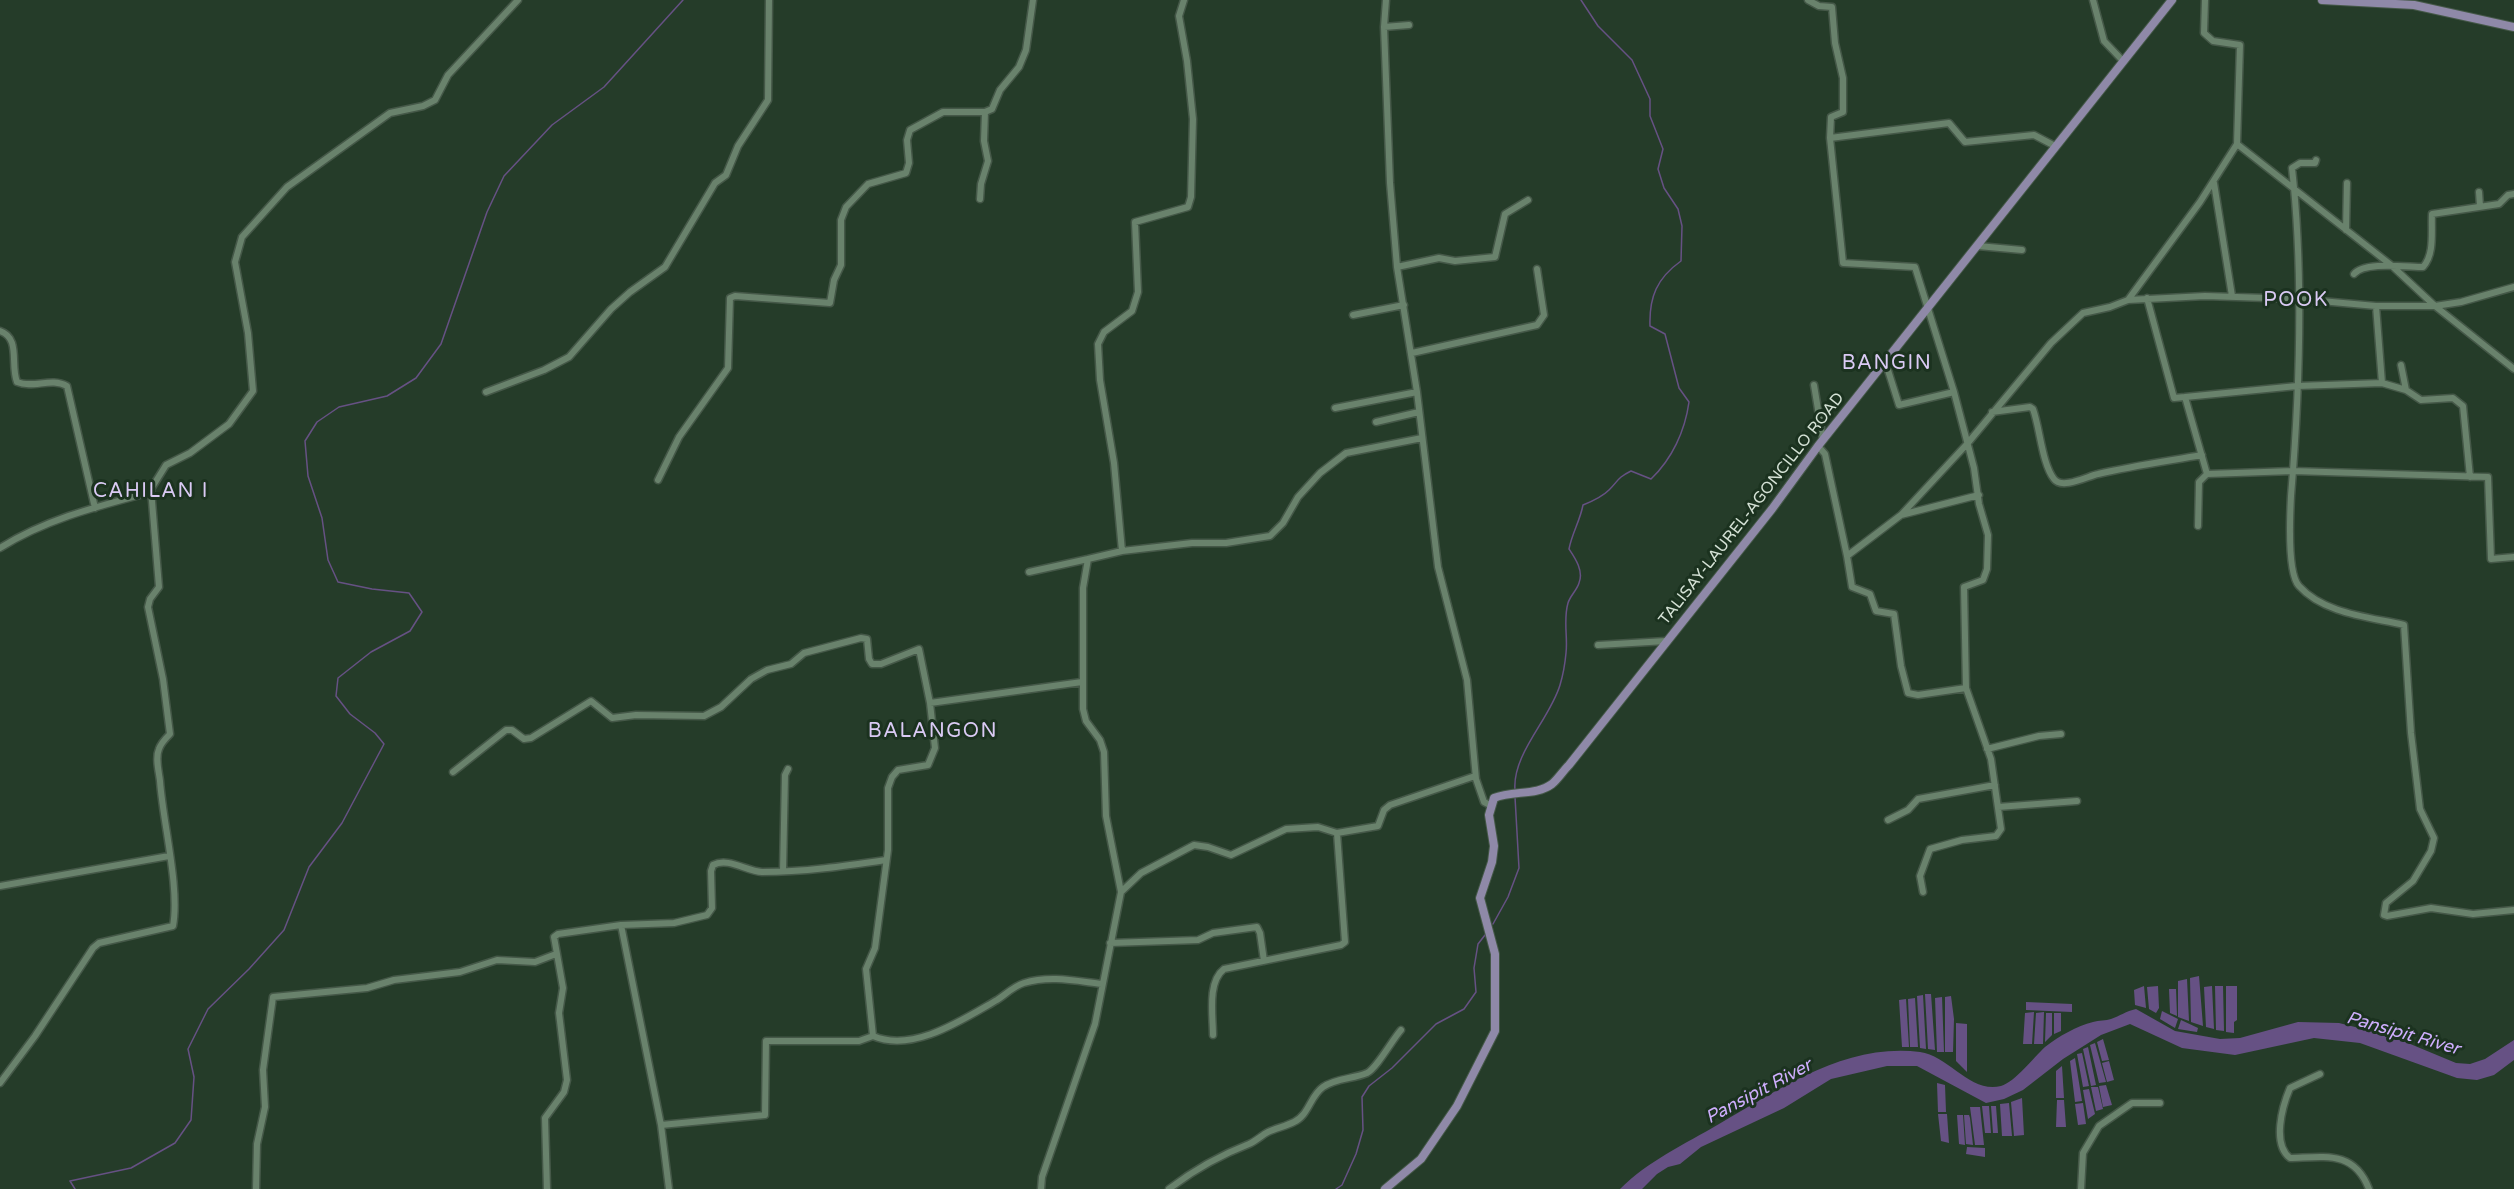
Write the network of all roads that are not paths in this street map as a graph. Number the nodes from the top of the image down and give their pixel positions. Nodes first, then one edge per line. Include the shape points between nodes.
1 (518, 0) edge
2 (770, 0) edge
3 (1033, 0) edge
4 (1184, 0) edge
5 (1386, 0) edge
6 (1808, 0) edge
7 (2093, 0) edge
8 (2172, 0) edge
9 (2205, 0) edge
10 (2322, 0) edge
11 (1409, 25) dead end
12 (1384, 27) junction
13 (2514, 27) edge
14 (2123, 61) junction
15 (986, 112) junction
16 (1830, 138) junction
17 (2237, 144) junction
18 (2055, 146) junction
19 (2316, 160) dead end
20 (2213, 183) junction
21 (2347, 183) dead end
22 (2294, 189) junction
23 (2479, 192) dead end
24 (2514, 194) edge
25 (980, 199) dead end
26 (1528, 200) dead end
27 (2480, 206) junction
28 (2346, 230) junction
29 (1978, 246) junction
30 (2022, 250) dead end
31 (2391, 265) junction
32 (1397, 267) junction
33 (1537, 269) dead end
34 (2354, 274) dead end
35 (2514, 287) edge
36 (2232, 296) junction
37 (2147, 298) junction
38 (2299, 299) junction
39 (2128, 300) junction
40 (1404, 305) junction
41 (2376, 306) junction
42 (2435, 306) junction
43 (1927, 311) junction
44 (1353, 315) dead end
45 (0, 331) edge
46 (1412, 353) junction
47 (1886, 364) junction
48 (2401, 365) dead end
49 (2514, 369) edge
50 (2382, 383) junction
51 (1814, 385) dead end
52 (2297, 386) junction
53 (2406, 390) junction
54 (486, 392) dead end
55 (1417, 392) junction
56 (1954, 392) junction
57 (2185, 397) junction
58 (1335, 408) dead end
59 (1419, 412) junction
60 (1992, 412) junction
61 (1376, 422) dead end
62 (1422, 438) junction
63 (1821, 443) junction
64 (1967, 444) junction
65 (2202, 455) junction
66 (2293, 471) junction
67 (2207, 474) junction
68 (2470, 477) junction
69 (658, 480) dead end
70 (151, 492) junction
71 (1979, 495) junction
72 (95, 508) junction
73 (1901, 515) junction
74 (2198, 526) dead end
75 (0, 548) edge
76 (1122, 551) junction
77 (1847, 556) junction
78 (2514, 557) edge
79 (1088, 559) junction
80 (1029, 572) dead end
81 (1666, 641) junction
82 (1598, 645) dead end
83 (1082, 682) junction
84 (1966, 688) junction
85 (930, 703) junction
86 (2061, 734) dead end
87 (1987, 748) junction
88 (788, 769) dead end
89 (453, 772) dead end
90 (1475, 776) junction
91 (1995, 785) junction
92 (2077, 801) dead end
93 (1490, 805) junction
94 (1998, 807) junction
95 (1888, 820) dead end
96 (1337, 833) junction
97 (169, 856) junction
98 (886, 860) junction
99 (783, 871) junction
100 (0, 886) edge
101 (1121, 892) junction
102 (1923, 892) dead end
103 (2514, 910) edge
104 (621, 925) junction
105 (1110, 943) junction
106 (556, 954) junction
107 (1264, 961) junction
108 (1102, 984) junction
109 (1401, 1030) dead end
110 (1213, 1035) dead end
111 (873, 1036) junction
112 (2320, 1074) dead end
113 (0, 1083) edge
114 (2160, 1103) dead end
115 (661, 1125) junction
116 (256, 1189) edge
117 (547, 1189) edge
118 (669, 1189) edge
119 (1041, 1189) edge
120 (1169, 1189) edge
121 (1385, 1189) edge
122 (2081, 1189) edge
123 (2370, 1189) edge

1 - 70 street via 459,61 435,100 390,113 287,187 242,237 235,261 248,333 253,392 228,424 190,453 166,465
2 - 54 street via 768,100 738,146 726,175 715,183 665,267 611,309 568,357
3 - 15 street via 1026,50 992,109
4 - 76 street via 1179,16 1193,119 1191,196 1188,207 1135,222 1138,292 1132,311 1104,332 1098,344
5 - 12 street
6 - 16 street via 1832,7 1843,78 1843,112 1831,117
7 - 14 street via 2104,41
8 - 14 main road, TALISAY-LAUREL-AGONCILLO ROAD
9 - 17 street via 2204,33 2213,41 2240,45
10 - 13 main road via 2414,5
11 - 12 street
12 - 32 street
14 - 18 main road, TALISAY-LAUREL-AGONCILLO ROAD
15 - 25 street via 984,141 988,161
15 - 69 street via 943,112 910,130 906,173 872,182 852,200 842,216 841,265 830,303 729,298 728,368 679,437
16 - 18 street via 1949,123 1965,142 2034,135
16 - 43 street via 1843,263 1915,267
17 - 20 street
17 - 22 street
18 - 29 main road, TALISAY-LAUREL-AGONCILLO ROAD
19 - 22 street via 2294,165
20 - 36 street
20 - 39 street
21 - 28 street
22 - 28 street
22 - 38 street
23 - 27 street
24 - 27 street via 2499,204
26 - 32 street via 1505,214 1495,257 1455,261 1438,258
27 - 31 street via 2432,214 2428,261 2423,267
28 - 31 street
29 - 30 street
29 - 43 main road, TALISAY-LAUREL-AGONCILLO ROAD
31 - 34 street
31 - 42 street
32 - 40 street
33 - 46 street via 1544,315 1537,325
35 - 42 street
36 - 37 street
36 - 38 street
37 - 39 street
37 - 57 street via 2174,398
38 - 41 street
38 - 52 street
39 - 60 street via 2083,312
40 - 44 street
40 - 46 street
41 - 42 street
41 - 50 street
42 - 49 street
43 - 47 main road, TALISAY-LAUREL-AGONCILLO ROAD
43 - 56 street
45 - 72 street via 13,340 17,382 25,386 48,382 67,386
46 - 55 street
47 - 56 street via 1899,405
47 - 63 main road, TALISAY-LAUREL-AGONCILLO ROAD
48 - 53 street
50 - 52 street
50 - 53 street
51 - 63 street
52 - 57 street
52 - 66 street
53 - 68 street via 2421,400 2453,398 2463,406
55 - 58 street
55 - 59 street
56 - 64 street
57 - 65 street
59 - 61 street
59 - 62 street
60 - 64 street
60 - 65 street via 2033,409 2047,462 2058,482
62 - 76 street via 1346,453 1298,496 1283,523 1270,536
62 - 90 street via 1438,567 1467,680
63 - 77 street
63 - 81 main road, TALISAY-LAUREL-AGONCILLO ROAD
64 - 71 street
64 - 73 street
65 - 67 street
66 - 67 street
66 - 68 street
66 - 103 street via 2290,518 2293,572 2298,585 2320,603 2404,625 2420,809 2434,838 2431,851 2413,881 2386,903 2384,915 2431,908 2473,914
67 - 74 street via 2199,482
68 - 78 street via 2488,477 2491,559
70 - 72 street
70 - 97 street via 159,587 148,607 170,734 158,750
71 - 73 street
71 - 84 street via 1988,535 1987,569 1983,580 1964,587
72 - 75 street via 21,534
73 - 77 street
76 - 79 street
77 - 84 street via 1852,587 1870,594 1876,611 1894,614 1908,693
79 - 80 street
79 - 83 street via 1083,588
81 - 82 street
81 - 93 main road, TALISAY-LAUREL-AGONCILLO ROAD via 1553,783 1541,790 1494,798
83 - 85 street
83 - 101 street via 1086,721 1104,752 1106,816
84 - 87 street
85 - 89 street via 919,649 872,664 867,639 861,638 804,653 791,664 767,670 751,679 721,708 704,716 612,718 591,701 531,738 524,739 506,730
85 - 98 street via 935,747 931,760 924,767 898,771 888,788
86 - 87 street via 2039,735
87 - 91 street
88 - 99 street
90 - 93 street via 1479,794
90 - 96 street via 1390,805 1378,826
91 - 94 street
91 - 95 street via 1918,799 1908,810
92 - 94 street
93 - 121 main road via 1494,846 1480,898 1495,954 1495,1031 1457,1106 1421,1159
94 - 102 street via 2001,829 1996,836 1930,849 1920,876
96 - 101 street via 1318,827 1286,829 1231,855 1194,845 1141,873
96 - 107 street via 1345,942
97 - 100 street
97 - 113 street via 173,926 99,943 93,948
98 - 99 street
98 - 111 street via 875,948 866,969
99 - 104 street via 760,872 718,863 711,871 712,908 707,915 674,923
101 - 105 street
104 - 106 street via 556,935
104 - 115 street
105 - 107 street via 1198,940 1213,933 1257,927
105 - 108 street
106 - 116 street via 535,962 497,960 460,972 394,980 368,988 273,997 263,1070 265,1107 257,1144
106 - 117 street via 562,988 559,1013 567,1080 564,1092 545,1118
107 - 110 street via 1217,974 1213,985
108 - 111 street via 1045,978 1015,986 973,1014 926,1036 887,1042
108 - 119 street via 1095,1024
109 - 120 street via 1374,1067 1367,1073 1323,1087 1296,1122 1197,1167
111 - 115 street via 859,1041 766,1041 765,1114
112 - 123 street via 2290,1088 2280,1136 2284,1154 2290,1158 2342,1159 2351,1163
114 - 122 street via 2132,1103 2099,1126 2083,1153
115 - 118 street

